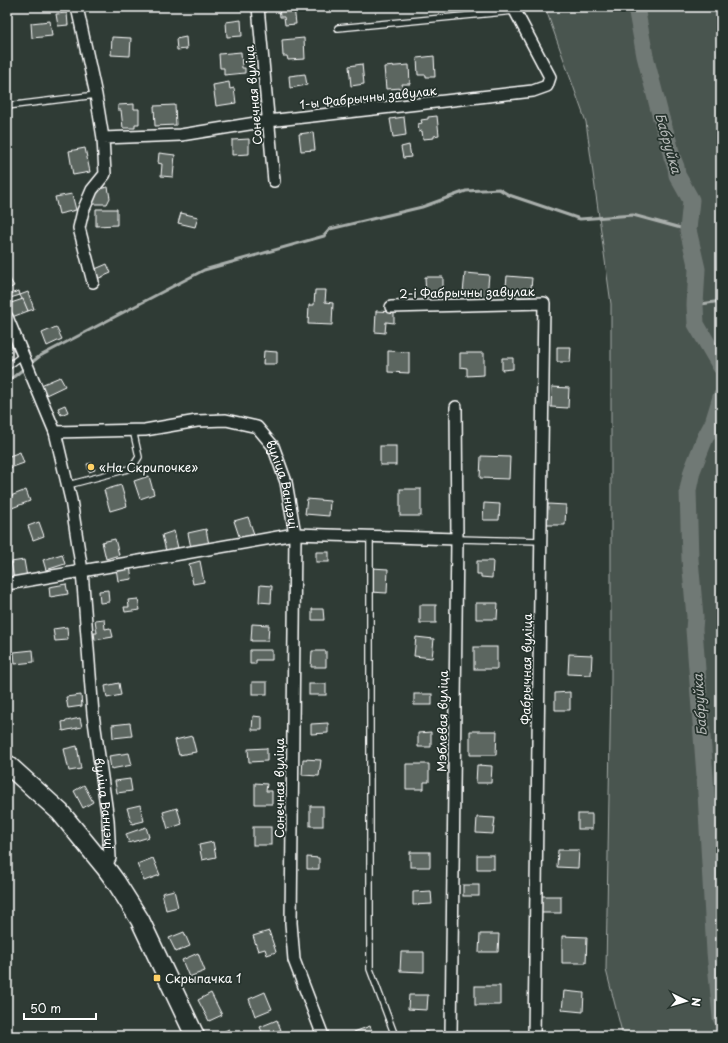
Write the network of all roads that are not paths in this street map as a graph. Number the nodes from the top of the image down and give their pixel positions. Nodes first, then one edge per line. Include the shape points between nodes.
1 (77, 7) edge
2 (258, 7) edge
3 (514, 9) edge
4 (338, 28) dead end
5 (96, 95) junction
6 (7, 106) edge
7 (268, 121) junction
8 (103, 138) junction
9 (274, 180) dead end
10 (93, 282) dead end
11 (544, 303) joint
12 (391, 307) dead end
13 (7, 316) edge
14 (24, 357) junction
15 (7, 367) edge
16 (456, 407) dead end
17 (133, 430) junction
18 (55, 432) junction
19 (68, 485) junction
20 (295, 534) junction
21 (370, 536) junction
22 (457, 539) junction
23 (541, 541) junction
24 (82, 571) junction
25 (7, 584) edge
26 (7, 764) edge
27 (105, 867) junction
28 (195, 1036) edge
29 (324, 1036) edge
30 (395, 1036) edge
31 (452, 1036) edge
32 (534, 1036) edge

1 - 5 street
2 - 7 street, Сонечная вуліца
3 - 4 lane
3 - 7 street, 1-ы Фабрычны завулак via 550,77 547,86 533,91
5 - 6 lane
5 - 8 street
7 - 8 street, 1-ы Фабрычны завулак via 181,134
7 - 9 street, Сонечная вуліца
8 - 10 street via 105,174 92,190 83,210 79,228
11 - 12 street, 2-і Фабрычны завулак
11 - 23 street, Фабрычная вуліца
13 - 14 street, вуліца Ванцэці
14 - 15 lane
14 - 18 street, вуліца Ванцэці
16 - 22 street, Мэблевая вуліца
17 - 18 street, вуліца Ванцэці
17 - 19 lane via 139,457 132,468
17 - 20 street, вуліца Ванцэці via 197,420 226,420 257,427 273,446 286,482
18 - 19 street, вуліца Ванцэці
19 - 24 street, вуліца Ванцэці
20 - 21 street
20 - 24 street, вуліца Ванцэці
20 - 29 street, Сонечная вуліца via 291,923 294,960
21 - 22 street
21 - 30 lane via 370,969
22 - 23 lane
22 - 31 street, Мэблевая вуліца
23 - 32 street, Фабрычная вуліца
24 - 25 street, вуліца Ванцэці
24 - 27 street, вуліца Ванцэці via 93,714 108,820 110,858
26 - 27 main road via 60,812
27 - 28 main road, вуліца Ванцэці via 140,920

